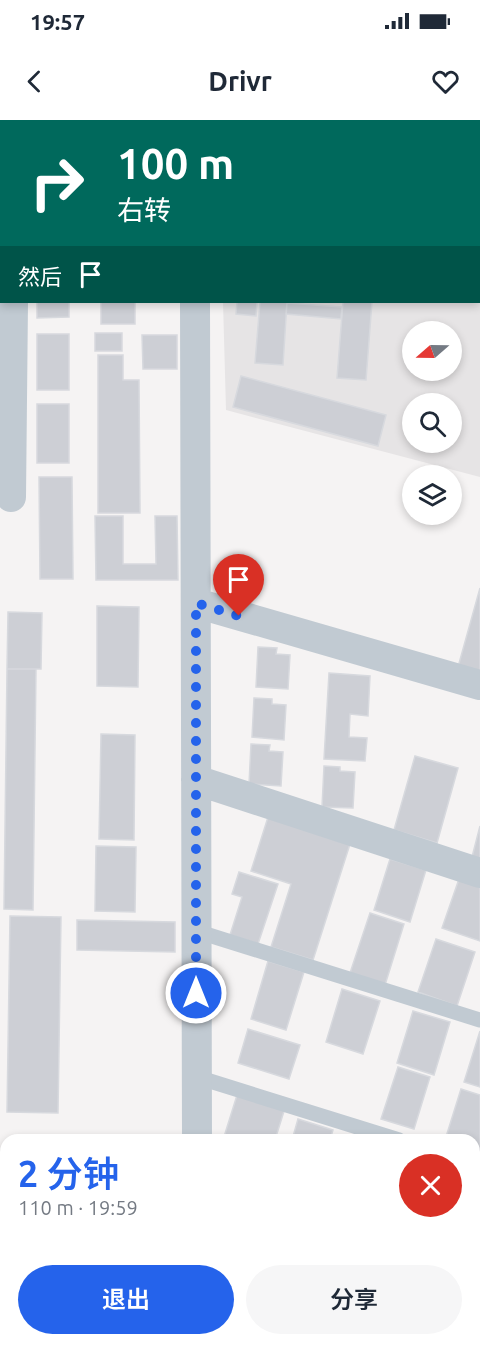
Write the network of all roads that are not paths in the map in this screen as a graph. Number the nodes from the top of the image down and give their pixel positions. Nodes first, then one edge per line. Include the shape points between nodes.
1 (13, 303) edge
2 (195, 303) edge
3 (11, 497) dead end
4 (196, 603) junction
5 (480, 685) edge
6 (196, 780) junction
7 (480, 873) edge
8 (196, 931) junction
9 (480, 1020) edge
10 (196, 1077) junction
11 (197, 1134) edge
12 (380, 1134) edge

1 - 3 street
2 - 4 street
4 - 5 street
4 - 6 street
6 - 7 street
6 - 8 street
8 - 9 lane
8 - 10 street
10 - 11 street
10 - 12 lane

